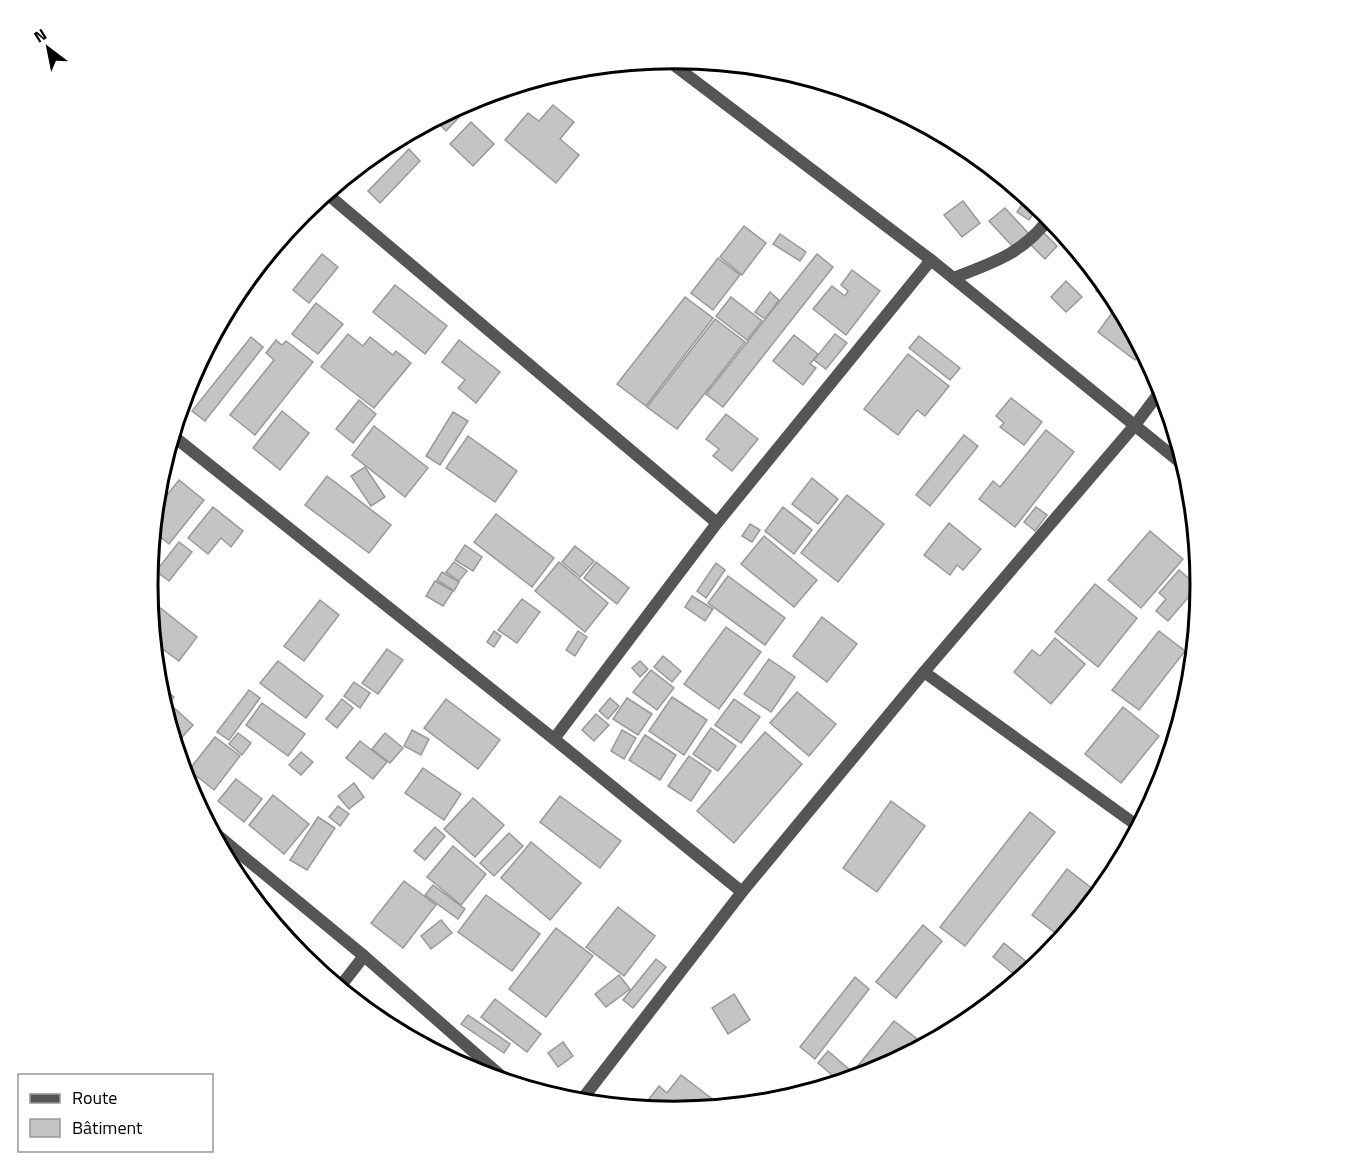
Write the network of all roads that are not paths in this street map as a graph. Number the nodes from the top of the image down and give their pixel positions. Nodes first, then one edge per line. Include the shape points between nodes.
1 (684, 69) edge
2 (332, 198) edge
3 (1044, 225) edge
4 (932, 260) junction
5 (953, 278) junction
6 (1155, 398) edge
7 (1135, 425) junction
8 (179, 441) edge
9 (1173, 457) edge
10 (717, 523) junction
11 (924, 672) junction
12 (554, 739) junction
13 (1132, 822) edge
14 (227, 843) edge
15 (742, 892) junction
16 (364, 956) junction
17 (344, 981) edge
18 (492, 1068) edge
19 (587, 1093) edge

1 - 4 street
2 - 10 street
3 - 5 street via 1021,248
4 - 5 street
4 - 10 street
5 - 7 street
6 - 7 street
7 - 9 street
7 - 11 street
8 - 12 street
10 - 12 street
11 - 13 street
11 - 15 street
12 - 15 street
14 - 16 street
15 - 19 street
16 - 17 street
16 - 18 street

